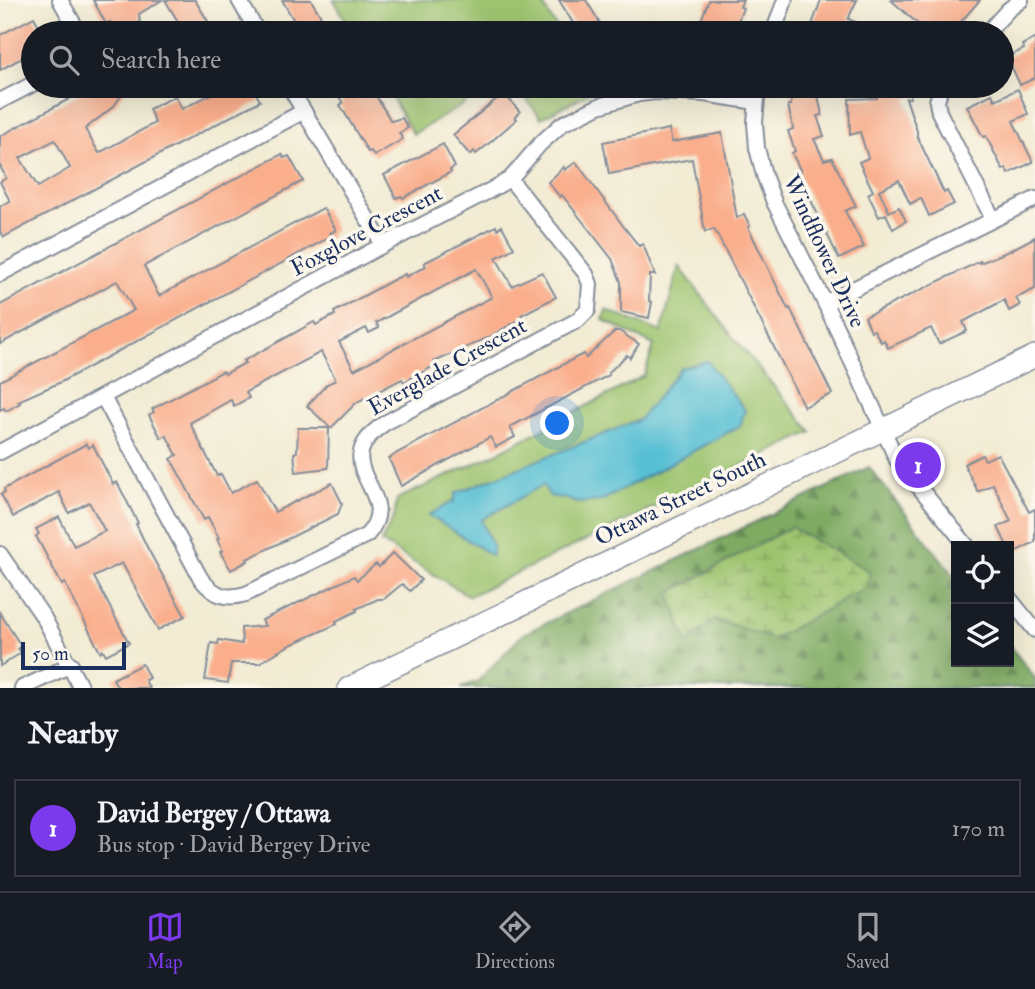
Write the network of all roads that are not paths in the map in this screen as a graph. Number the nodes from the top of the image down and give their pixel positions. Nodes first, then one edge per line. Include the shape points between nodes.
1 (60, 0) edge
2 (239, 0) edge
3 (785, 0) edge
4 (1021, 0) edge
5 (72, 21) edge
6 (251, 21) edge
7 (777, 21) edge
8 (998, 21) edge
9 (21, 90) edge
10 (296, 98) edge
11 (625, 98) edge
12 (728, 98) edge
13 (756, 98) edge
14 (938, 98) edge
15 (0, 102) edge
16 (756, 102) junction
17 (304, 111) junction
18 (510, 178) junction
19 (1035, 199) edge
20 (993, 219) junction
21 (383, 245) junction
22 (0, 274) edge
23 (825, 303) junction
24 (1035, 356) edge
25 (103, 397) junction
26 (883, 428) junction
27 (0, 452) edge
28 (963, 541) edge
29 (0, 554) edge
30 (1014, 604) edge
31 (1035, 631) edge
32 (71, 665) junction
33 (22, 688) edge
34 (81, 688) edge
35 (349, 688) edge

1 - 5 street
2 - 6 street
3 - 7 street
4 - 8 street
9 - 15 street
10 - 17 street
11 - 18 street, Foxglove Crescent via 562,124
12 - 16 street, Foxglove Crescent
13 - 16 street, Windflower Drive
14 - 20 street via 939,112
16 - 23 street, Windflower Drive via 757,148 764,175
17 - 21 street
17 - 22 street
18 - 21 street, Foxglove Crescent
18 - 25 street, Everglade Crescent via 586,274 588,310 578,320 385,423 366,438 360,460 379,510 367,535 246,594 222,597 201,579
19 - 20 street
20 - 23 street
21 - 25 street, Foxglove Crescent
23 - 26 street, Windflower Drive
24 - 26 main road, Ottawa Street South
25 - 27 street, Foxglove Crescent
26 - 28 street, Windflower Drive via 897,460
26 - 35 main road, Ottawa Street South
29 - 32 street
30 - 31 street
32 - 33 street
32 - 34 street

